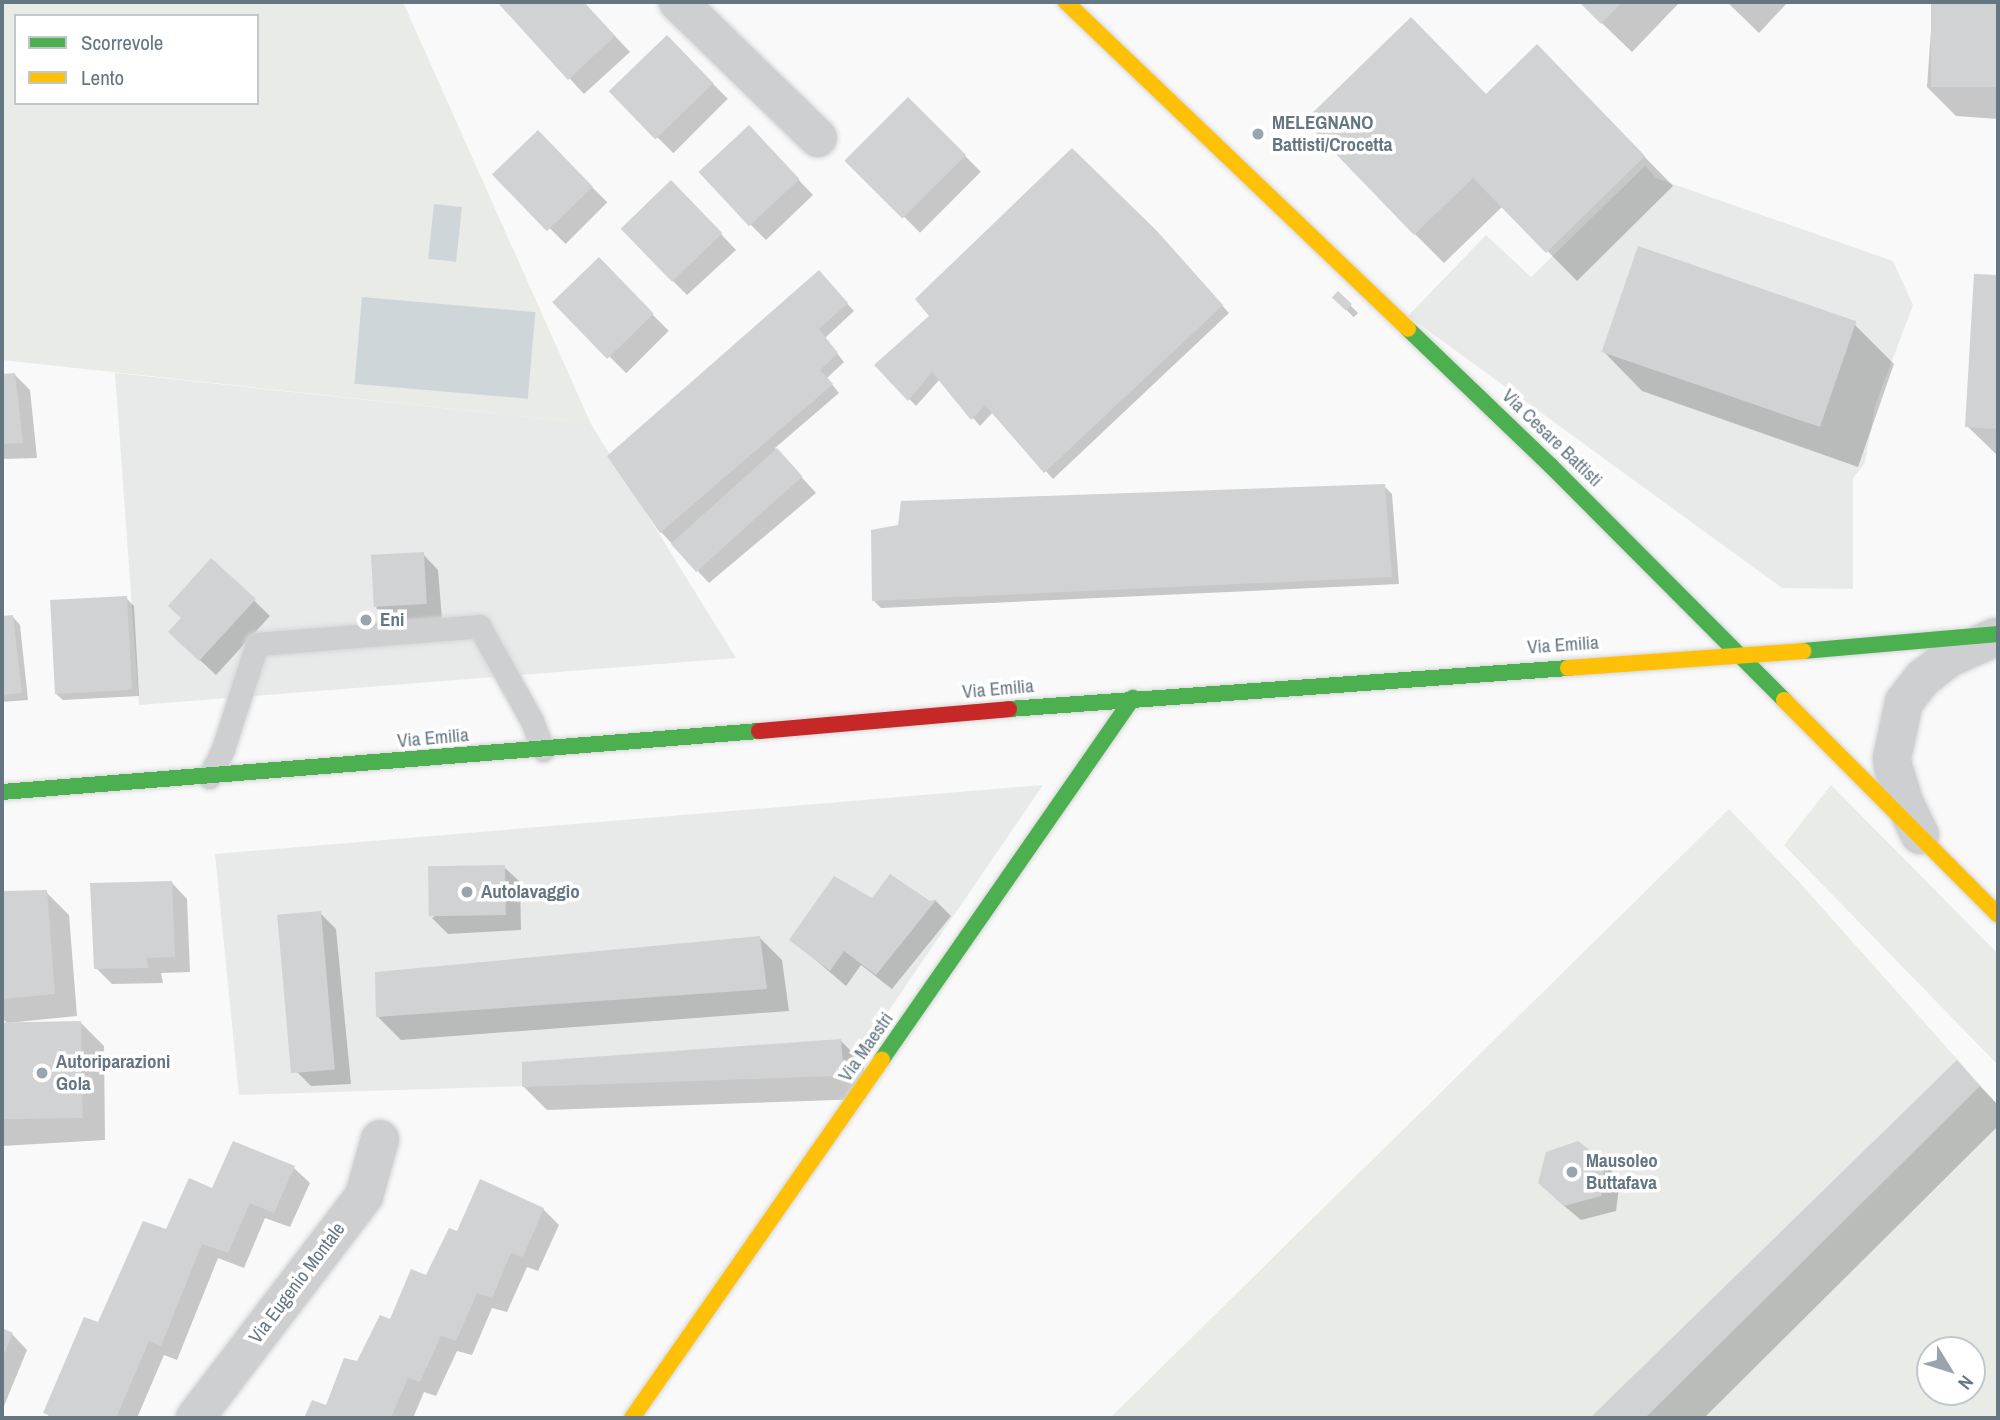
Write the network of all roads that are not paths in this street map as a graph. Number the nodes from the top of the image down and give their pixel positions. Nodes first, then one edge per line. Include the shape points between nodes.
1 (678, 2) edge
2 (1066, 2) edge
3 (818, 138) dead end
4 (1998, 635) edge
5 (1739, 653) junction
6 (1133, 698) junction
7 (543, 750) junction
8 (209, 777) junction
9 (2, 792) edge
10 (1921, 837) junction
11 (1998, 915) edge
12 (380, 1139) dead end
13 (194, 1418) edge
14 (632, 1418) edge

1 - 3 street
2 - 5 street, Via Cesare Battisti via 1495,412
4 - 5 street, Via Emilia
4 - 10 street via 1948,658 1923,678 1904,702 1893,767
5 - 6 street, Via Emilia
5 - 10 street, Via Cesare Battisti
6 - 7 street, Via Emilia
6 - 14 street, Via Maestri
7 - 8 street, Via Emilia
7 - 8 lane via 480,626 466,627 257,644 223,749
8 - 9 street, Via Emilia
10 - 11 street, Via Cesare Battisti
12 - 13 street, Via Eugenio Montale via 363,1196

